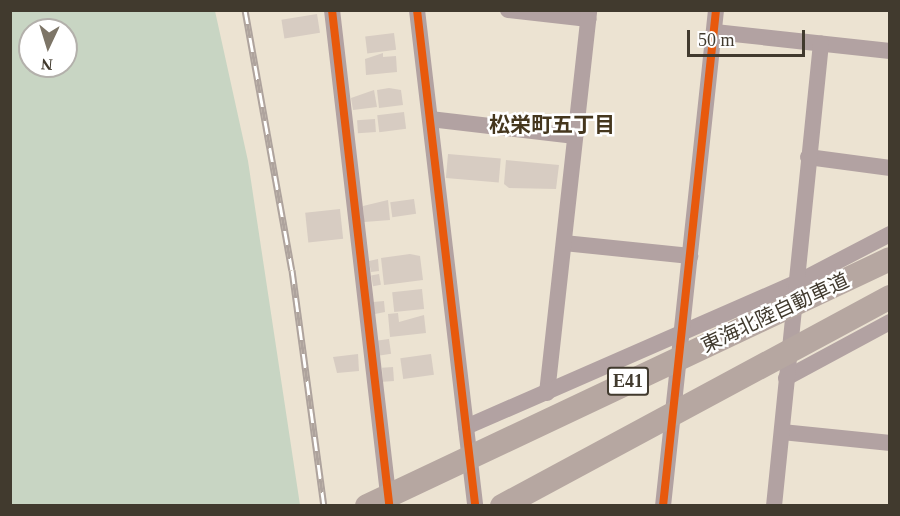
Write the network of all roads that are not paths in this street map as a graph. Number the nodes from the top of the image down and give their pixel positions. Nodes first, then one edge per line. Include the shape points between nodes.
1 (332, 10) edge
2 (417, 10) edge
3 (508, 10) edge
4 (716, 10) edge
5 (589, 15) edge
6 (715, 32) junction
7 (821, 43) junction
8 (890, 51) edge
9 (430, 119) junction
10 (575, 136) junction
11 (808, 157) junction
12 (890, 168) edge
13 (890, 234) edge
14 (564, 243) junction
15 (690, 256) junction
16 (890, 259) edge
17 (794, 284) junction
18 (890, 297) edge
19 (890, 322) edge
20 (682, 331) junction
21 (786, 378) junction
22 (547, 393) junction
23 (466, 427) junction
24 (782, 432) junction
25 (890, 443) edge
26 (367, 506) edge
27 (389, 506) edge
28 (475, 506) edge
29 (502, 506) edge
30 (663, 506) edge
31 (774, 506) edge

1 - 27 street
2 - 9 street
3 - 5 street
4 - 6 street
5 - 10 street
6 - 7 street
6 - 15 street
7 - 8 street
7 - 11 street
9 - 10 street
9 - 23 street
10 - 14 street
11 - 12 street
11 - 17 street
13 - 17 street
14 - 15 street
14 - 22 street
15 - 20 street
16 - 26 highway, 東海北陸自動車道 / E41, bridge
17 - 20 street
17 - 21 street
18 - 29 highway, 東海北陸自動車道 / E41, bridge
19 - 21 street
20 - 22 street
20 - 30 street
21 - 24 street
22 - 23 street
23 - 28 street
24 - 25 street
24 - 31 street

